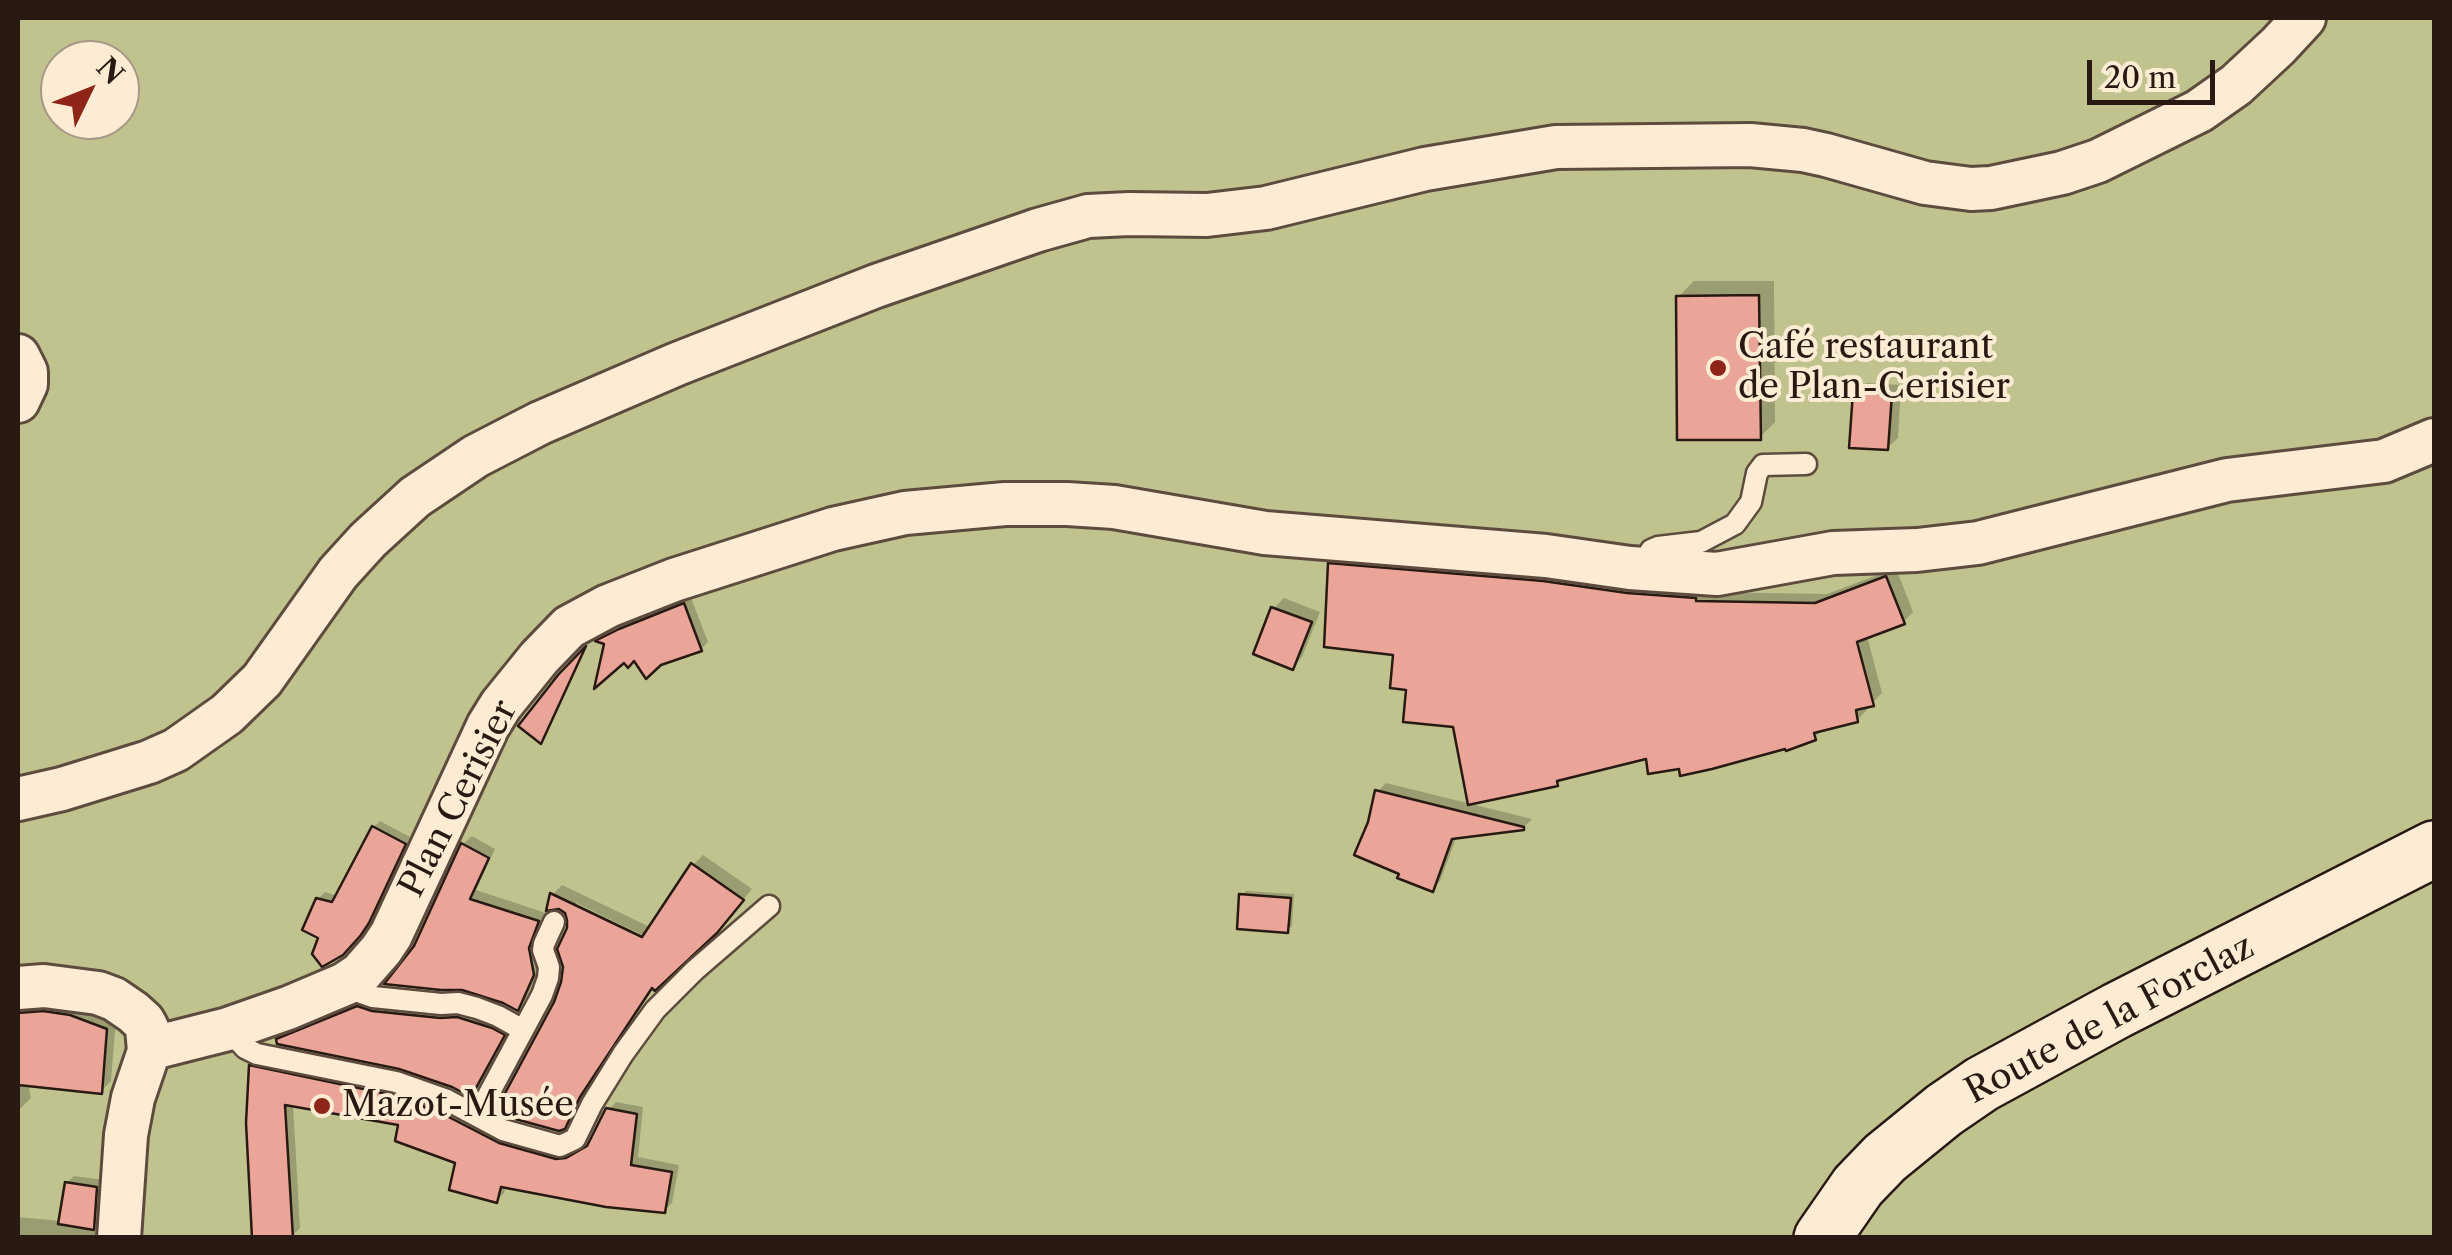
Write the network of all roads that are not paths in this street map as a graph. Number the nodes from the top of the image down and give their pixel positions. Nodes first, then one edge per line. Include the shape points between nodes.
1 (2304, 18) edge
2 (18, 356) edge
3 (18, 401) edge
4 (2434, 440) edge
5 (1806, 464) dead end
6 (1640, 569) junction
7 (18, 799) edge
8 (2434, 849) edge
9 (769, 906) dead end
10 (554, 922) dead end
11 (348, 982) junction
12 (18, 988) edge
13 (228, 1029) junction
14 (523, 1030) junction
15 (146, 1035) junction
16 (477, 1116) junction
17 (119, 1238) edge
18 (1822, 1238) edge

1 - 7 street via 2200,111 2098,161 1991,188 1925,183 1826,155 1750,144 1556,147 1425,169 1253,210 1088,216 1038,230 694,357 476,456 415,497 368,540 262,680 227,714 150,762
2 - 3 street via 26,384
4 - 6 street, Plan Cerisier via 2384,461 2227,480 1978,543 1833,553 1717,574
5 - 6 lane via 1763,464 1751,502 1735,524 1701,542 1651,550
6 - 11 street, Plan Cerisier via 1265,533 1067,504 905,513 833,530 661,585 569,628 501,705 391,935
8 - 18 main road, Route de la Forclaz via 1982,1084 1884,1158
9 - 16 lane via 656,1010 568,1144 538,1142
10 - 14 lane via 543,950 548,978
11 - 13 street, Plan Cerisier
11 - 14 lane via 373,996 477,1008
12 - 15 street via 114,999
13 - 15 street, Plan Cerisier
13 - 16 lane via 258,1054 396,1082
14 - 16 lane
15 - 17 street via 126,1135

